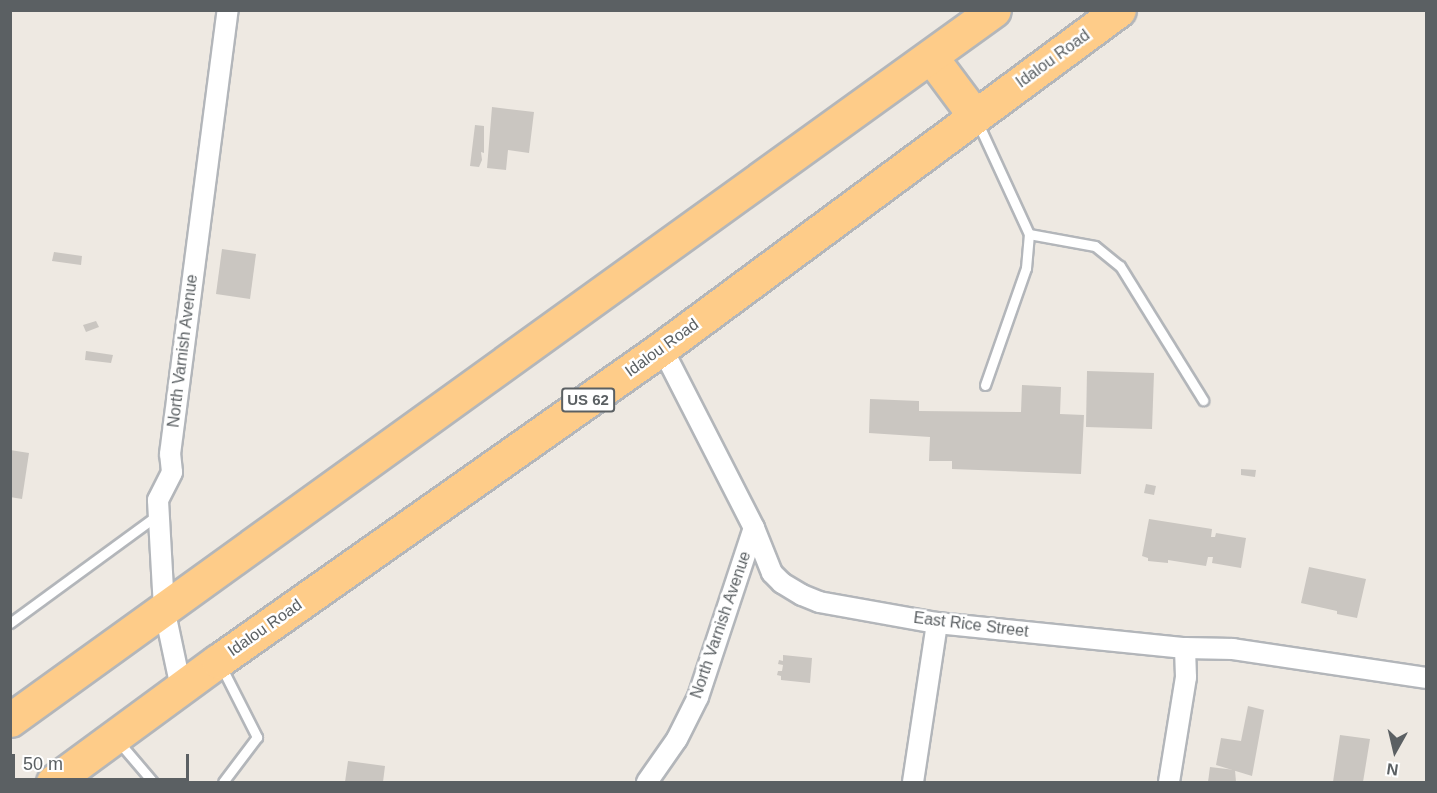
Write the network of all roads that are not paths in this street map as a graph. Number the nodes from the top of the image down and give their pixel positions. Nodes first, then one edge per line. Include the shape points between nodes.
1 (228, 10) edge
2 (994, 10) edge
3 (1119, 10) edge
4 (931, 57) junction
5 (975, 116) junction
6 (1029, 234) junction
7 (662, 348) junction
8 (986, 385) dead end
9 (1203, 400) dead end
10 (159, 514) junction
11 (754, 528) junction
12 (164, 608) junction
13 (10, 622) edge
14 (937, 623) junction
15 (1185, 648) junction
16 (218, 661) junction
17 (1426, 678) edge
18 (181, 688) junction
19 (10, 720) edge
20 (115, 737) junction
21 (53, 783) edge
22 (153, 783) edge
23 (223, 783) edge
24 (647, 783) edge
25 (913, 783) edge
26 (1169, 783) edge

1 - 10 street, North Varnish Avenue via 170,454 172,472 158,500
2 - 4 highway
3 - 5 highway, Idalou Road / US 62
4 - 5 highway
4 - 12 highway
5 - 6 lane
5 - 7 highway, Idalou Road / US 62
6 - 8 lane via 1026,268
6 - 9 lane via 1095,246 1120,266
7 - 11 street, East Rice Street
7 - 16 highway, Idalou Road / US 62
10 - 12 street, North Varnish Avenue
10 - 13 lane
11 - 14 street, East Rice Street via 772,573 802,595 819,602
11 - 24 street, North Varnish Avenue via 698,697 677,739
12 - 18 street, North Varnish Avenue
12 - 19 highway
14 - 15 street, East Rice Street
14 - 25 street
15 - 17 street, East Rice Street via 1233,649
15 - 26 street via 1186,677
16 - 18 highway, Idalou Road / US 62
16 - 23 lane via 257,737
18 - 20 highway, Idalou Road / US 62
20 - 21 highway, Idalou Road / US 62
20 - 22 lane

